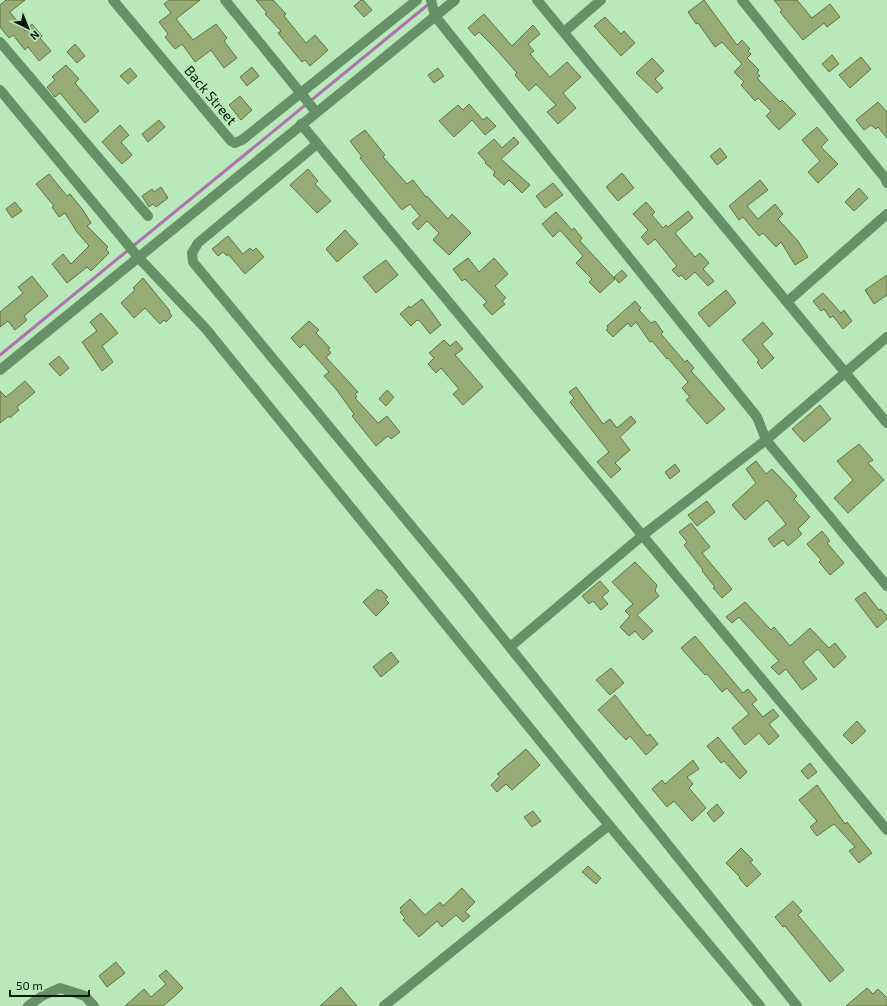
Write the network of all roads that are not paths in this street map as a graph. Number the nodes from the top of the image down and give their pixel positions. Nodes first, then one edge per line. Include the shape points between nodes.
1 (113, 0) edge
2 (225, 0) edge
3 (416, 0) edge
4 (431, 0) edge
5 (454, 0) edge
6 (537, 0) edge
7 (601, 0) edge
8 (742, 0) edge
9 (435, 16) junction
10 (564, 32) junction
11 (0, 42) edge
12 (0, 90) edge
13 (301, 93) junction
14 (316, 112) junction
15 (301, 124) junction
16 (317, 144) junction
17 (887, 183) edge
18 (887, 214) edge
19 (148, 216) dead end
20 (138, 257) junction
21 (787, 302) junction
22 (887, 337) edge
23 (0, 370) edge
24 (845, 372) junction
25 (887, 423) edge
26 (766, 440) junction
27 (643, 535) junction
28 (887, 586) edge
29 (510, 647) junction
30 (608, 825) junction
31 (887, 830) edge
32 (28, 1006) edge
33 (94, 1006) edge
34 (384, 1006) edge
35 (760, 1006) edge
36 (797, 1006) edge

1 - 13 street, Back Street via 235,143
2 - 13 street
3 - 13 street
4 - 9 street
5 - 9 street
6 - 10 street
7 - 10 street
8 - 17 street
9 - 14 street
9 - 26 street via 757,417
10 - 21 street
11 - 19 street
12 - 20 street
13 - 14 street
14 - 15 street
15 - 16 street
15 - 20 street
16 - 27 street
16 - 29 street via 198,243 192,254 193,262
18 - 21 street
20 - 23 street
20 - 30 street via 206,329
21 - 24 street
22 - 24 street
24 - 25 street
24 - 26 street
26 - 27 street
26 - 28 street
27 - 29 street
27 - 31 street
29 - 36 street
30 - 34 street
30 - 35 street
32 - 33 street via 60,988 85,996

